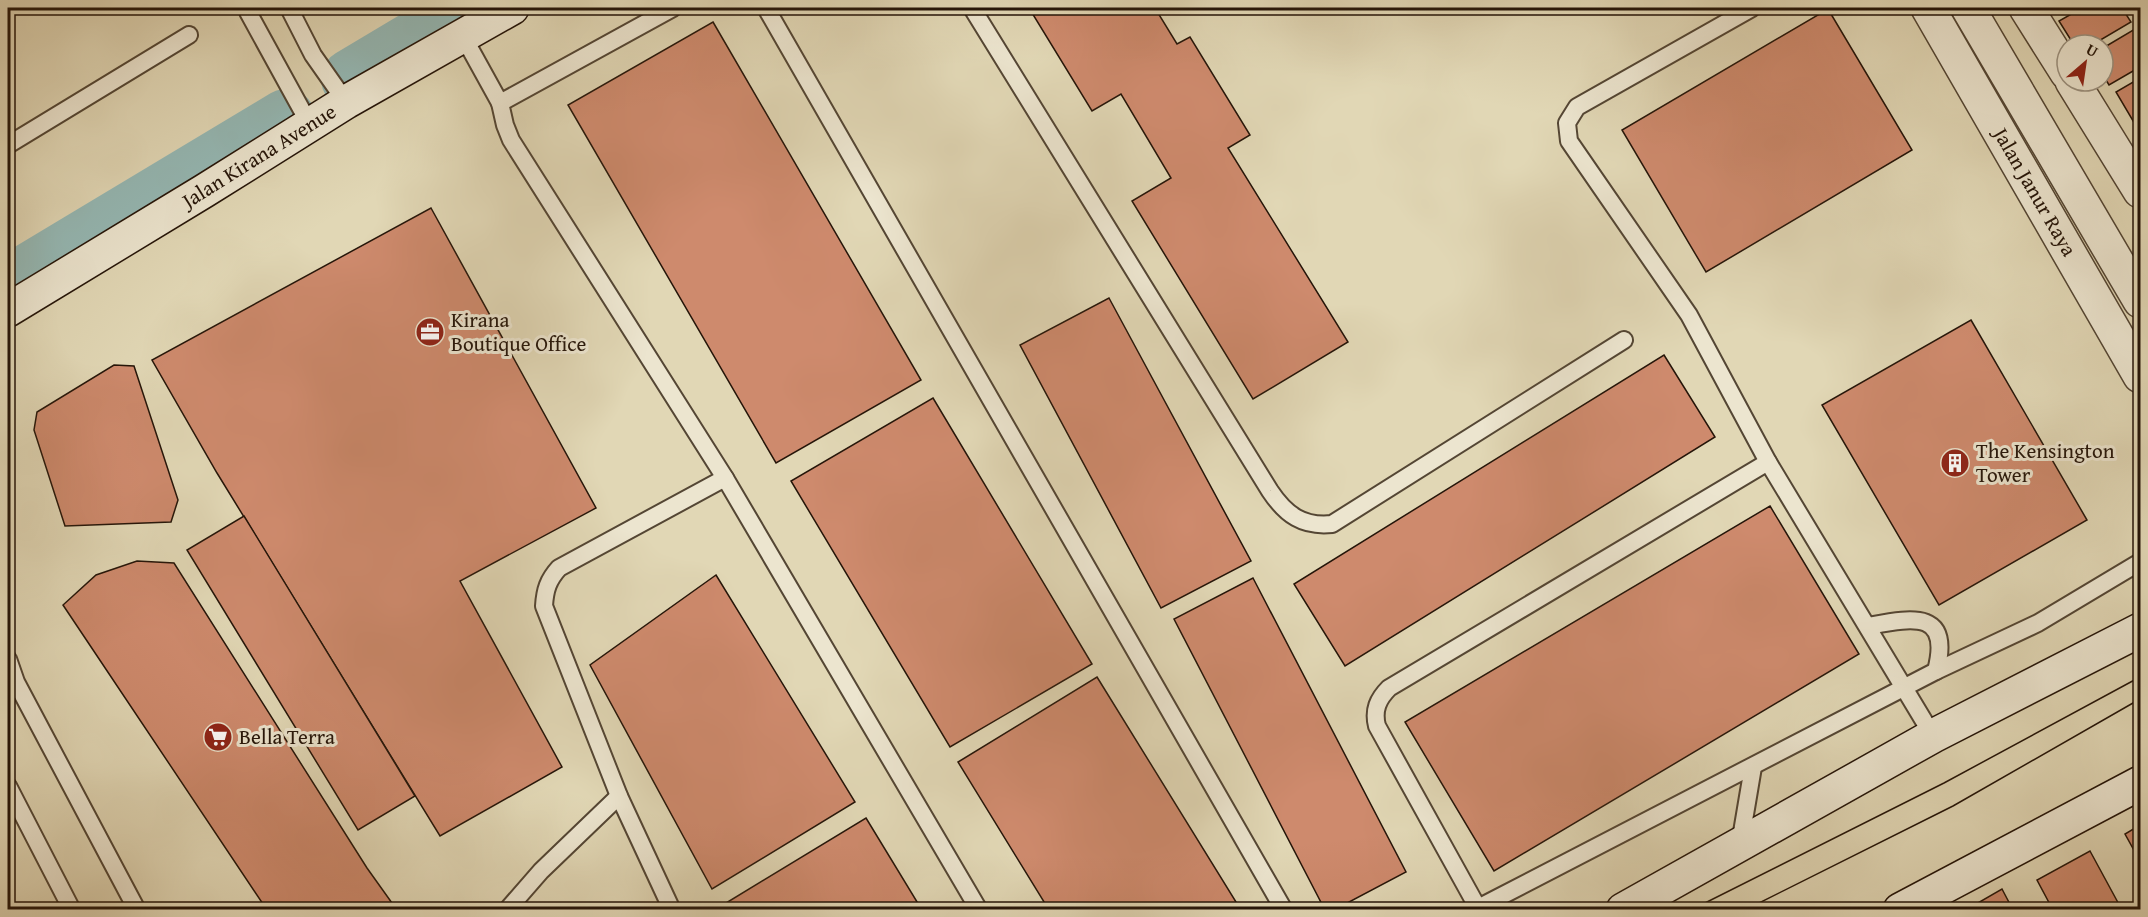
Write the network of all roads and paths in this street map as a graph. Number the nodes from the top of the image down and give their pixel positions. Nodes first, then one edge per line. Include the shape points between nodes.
1 (289, 8) edge
2 (512, 8) edge
3 (673, 8) edge
4 (766, 8) edge
5 (972, 8) edge
6 (1752, 8) edge
7 (1928, 8) edge
8 (1968, 8) edge
9 (2026, 8) edge
10 (251, 9) edge
11 (189, 35) dead end
12 (463, 36) junction
13 (2055, 54) edge
14 (2079, 93) edge
15 (346, 102) junction
16 (500, 103) junction
17 (310, 124) junction
18 (8, 145) edge
19 (2140, 191) edge
20 (2140, 302) edge
21 (8, 310) edge
22 (1624, 340) dead end
23 (2136, 358) edge
24 (1768, 462) junction
25 (725, 478) junction
26 (2140, 562) edge
27 (1868, 626) junction
28 (2140, 630) edge
29 (8, 659) edge
30 (1936, 671) junction
31 (1905, 688) junction
32 (1934, 736) junction
33 (1752, 767) junction
34 (2140, 783) edge
35 (8, 786) edge
36 (619, 796) junction
37 (1740, 844) junction
38 (72, 909) edge
39 (137, 909) edge
40 (507, 909) edge
41 (672, 909) edge
42 (980, 909) edge
43 (1284, 909) edge
44 (1478, 909) edge
45 (1623, 909) edge
46 (1899, 909) edge

1 - 15 lane via 313,55
2 - 12 street, Jalan Kirana Avenue
3 - 16 lane
4 - 43 lane
5 - 22 lane via 1277,502 1298,520 1332,524
6 - 24 lane via 1577,106 1567,123 1569,141 1689,315
7 - 23 street, Jalan Janur Raya
8 - 20 street, Jalan Janur Raya
9 - 13 street
10 - 17 lane
11 - 18 lane
12 - 15 street, Jalan Kirana Avenue
12 - 16 lane
14 - 19 street
15 - 17 street, Jalan Kirana Avenue
16 - 25 lane via 511,140
17 - 21 street, Jalan Kirana Avenue
24 - 27 lane
24 - 44 lane via 1389,688 1380,697 1375,716 1377,726
25 - 36 lane via 559,567 545,593 544,606
25 - 42 lane
26 - 30 lane via 2038,623
27 - 30 lane via 1906,619 1926,622 1939,635 1941,651
27 - 31 lane
28 - 32 street
29 - 39 lane via 16,682
30 - 31 lane
31 - 32 lane
31 - 33 lane
32 - 37 street
33 - 37 lane
33 - 44 lane
34 - 46 street
35 - 38 lane
36 - 40 lane
36 - 41 lane
37 - 45 street

